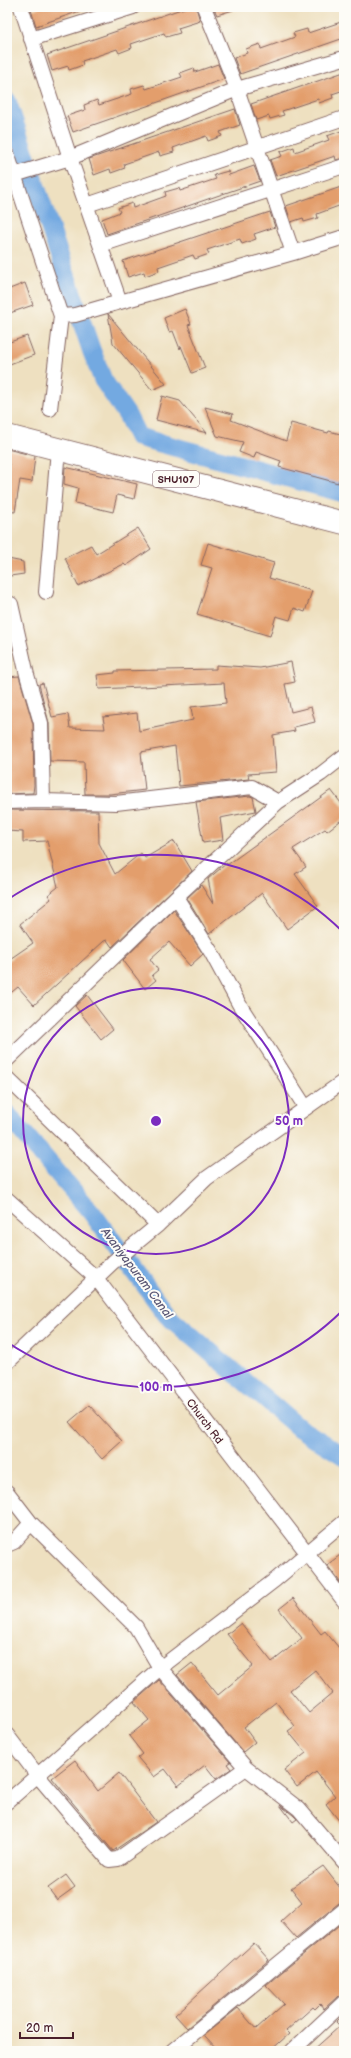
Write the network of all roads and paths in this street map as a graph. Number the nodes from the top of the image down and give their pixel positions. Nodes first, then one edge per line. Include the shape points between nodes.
1 (21, 7) edge
2 (133, 7) edge
3 (204, 7) edge
4 (31, 39) junction
5 (344, 58) edge
6 (237, 89) junction
7 (344, 118) edge
8 (257, 147) junction
9 (7, 153) edge
10 (65, 160) junction
11 (344, 166) edge
12 (19, 173) junction
13 (271, 189) junction
14 (87, 205) junction
15 (344, 237) edge
16 (101, 245) junction
17 (293, 253) junction
18 (120, 302) junction
19 (68, 315) junction
20 (50, 409) dead end
21 (7, 436) edge
22 (58, 449) junction
23 (344, 523) edge
24 (46, 592) dead end
25 (7, 605) edge
26 (344, 756) edge
27 (43, 801) junction
28 (7, 802) edge
29 (278, 802) junction
30 (176, 897) junction
31 (7, 1060) edge
32 (7, 1078) edge
33 (344, 1080) edge
34 (306, 1108) junction
35 (7, 1199) edge
36 (158, 1225) junction
37 (96, 1278) junction
38 (7, 1363) edge
39 (7, 1492) edge
40 (344, 1522) edge
41 (31, 1523) junction
42 (7, 1545) edge
43 (306, 1553) junction
44 (344, 1601) edge
45 (160, 1668) junction
46 (7, 1735) edge
47 (246, 1768) junction
48 (38, 1776) junction
49 (7, 1802) edge
50 (344, 1862) edge
51 (344, 1910) edge
52 (344, 2002) edge
53 (172, 2051) edge
54 (292, 2051) edge

1 - 4 street
2 - 4 street
3 - 6 street
4 - 10 street
5 - 6 street
6 - 8 street
6 - 10 street
7 - 8 street
8 - 13 street
8 - 14 street
9 - 12 street
10 - 12 street
10 - 14 street
11 - 13 street
12 - 19 street
13 - 16 street
13 - 17 street
14 - 16 street
15 - 17 street
16 - 18 street
17 - 18 street
18 - 19 street
19 - 20 street
21 - 22 main road, SHU107
22 - 23 main road, SHU107
22 - 24 street
25 - 27 street via 11,604 41,723
26 - 29 street
27 - 28 street
27 - 29 street via 116,803 252,787
29 - 30 street
30 - 31 street
30 - 34 street via 211,952 239,1004
32 - 36 street
33 - 34 street
34 - 36 street via 207,1178
35 - 37 street, Church Rd
36 - 37 street
37 - 38 street
37 - 43 street, Church Rd
39 - 41 street
40 - 43 street
41 - 42 street via 14,1542
41 - 45 street via 136,1627
43 - 44 street, Church Rd
43 - 45 street via 275,1580
45 - 47 street
45 - 48 street
46 - 48 street
47 - 48 street via 118,1859 109,1860
47 - 50 street via 299,1809
48 - 49 street
51 - 53 street
52 - 54 street

